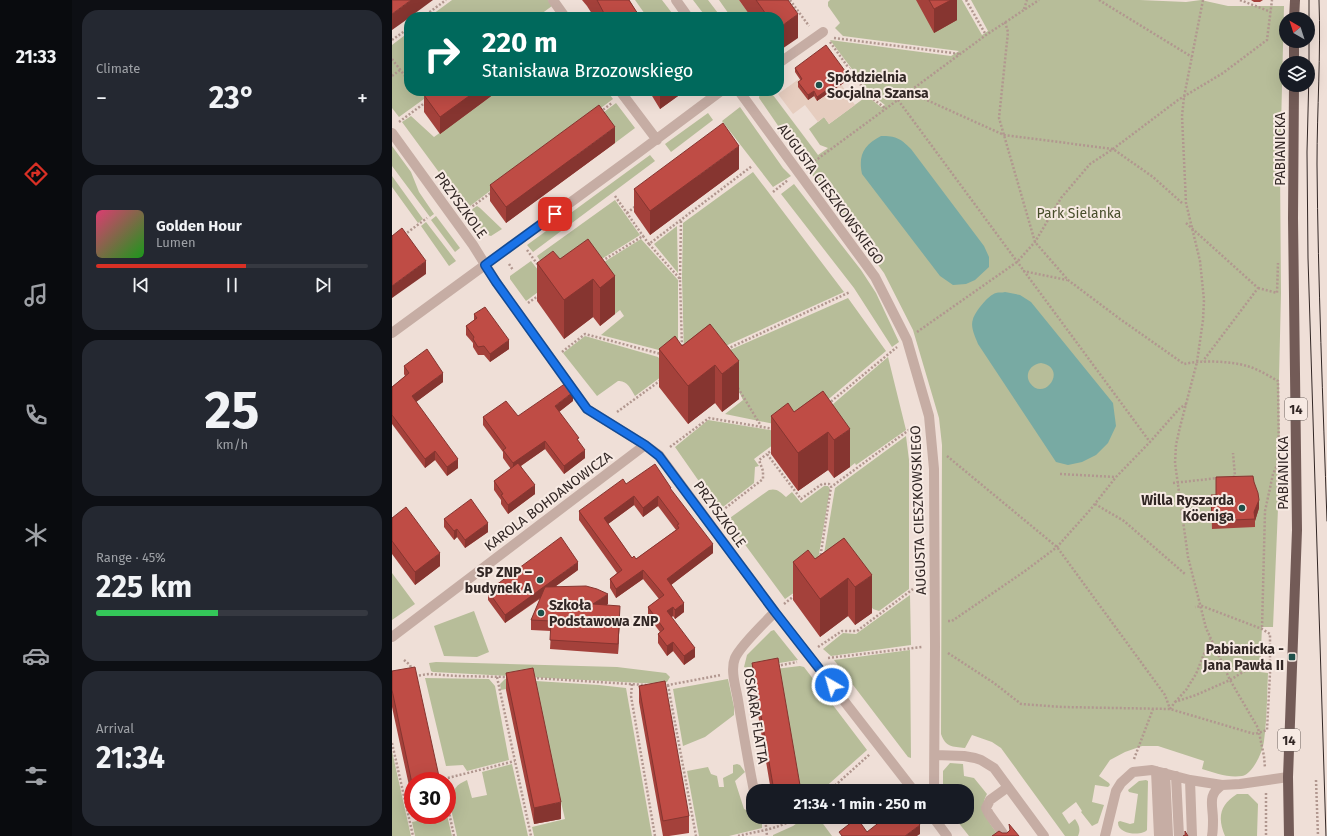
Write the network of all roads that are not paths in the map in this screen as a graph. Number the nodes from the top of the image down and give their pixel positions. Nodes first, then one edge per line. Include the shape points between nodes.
1 (553, 0) edge
2 (676, 0) edge
3 (1295, 0) edge
4 (561, 12) edge
5 (684, 12) edge
6 (1294, 12) edge
7 (822, 35) road end
8 (784, 60) edge
9 (1294, 92) edge
10 (624, 96) edge
11 (714, 96) edge
12 (743, 96) edge
13 (392, 133) edge
14 (657, 140) junction
15 (485, 265) junction
16 (392, 333) edge
17 (645, 445) junction
18 (775, 612) junction
19 (392, 637) edge
20 (934, 755) junction
21 (1161, 772) junction
22 (1176, 776) junction
23 (1288, 777) junction
24 (1190, 780) junction
25 (753, 784) edge
26 (909, 784) edge
27 (934, 784) edge
28 (1222, 785) junction
29 (1008, 787) junction
30 (938, 824) edge
31 (1004, 835) edge
32 (947, 836) edge
33 (1044, 836) edge
34 (1105, 836) edge
35 (1159, 836) edge
36 (1168, 836) edge
37 (1179, 836) edge
38 (1192, 836) edge
39 (1212, 836) edge
40 (1289, 836) edge

1 - 4 street
2 - 5 street
3 - 6 main road
7 - 8 street
9 - 23 main road, PABIANICKA / 14 via 1297,530
10 - 14 street
11 - 14 street
12 - 20 street, AUGUSTA CIESZKOWSKIEGO via 875,277 907,340 929,416 934,469
13 - 15 street, PRZYSZKOLE
14 - 15 street
15 - 16 street
15 - 17 street, PRZYSZKOLE via 587,409
17 - 18 street, PRZYSZKOLE via 659,456
17 - 19 street, KAROLA BOHDANOWICZA
18 - 25 street, OSKARA FLATTA via 761,625 734,660 734,674
18 - 26 street, PRZYSZKOLE
20 - 27 street, AUGUSTA CIESZKOWSKIEGO
20 - 29 street via 964,756 981,760 994,768
21 - 22 street
21 - 34 street via 1134,772 1121,783 1116,791
21 - 35 street
21 - 36 street
22 - 24 street
22 - 37 street
23 - 28 street
23 - 40 main road, PABIANICKA / 14
24 - 28 street
24 - 38 street
28 - 39 street via 1213,793
29 - 31 street via 989,802 986,808
29 - 33 street
30 - 32 street

